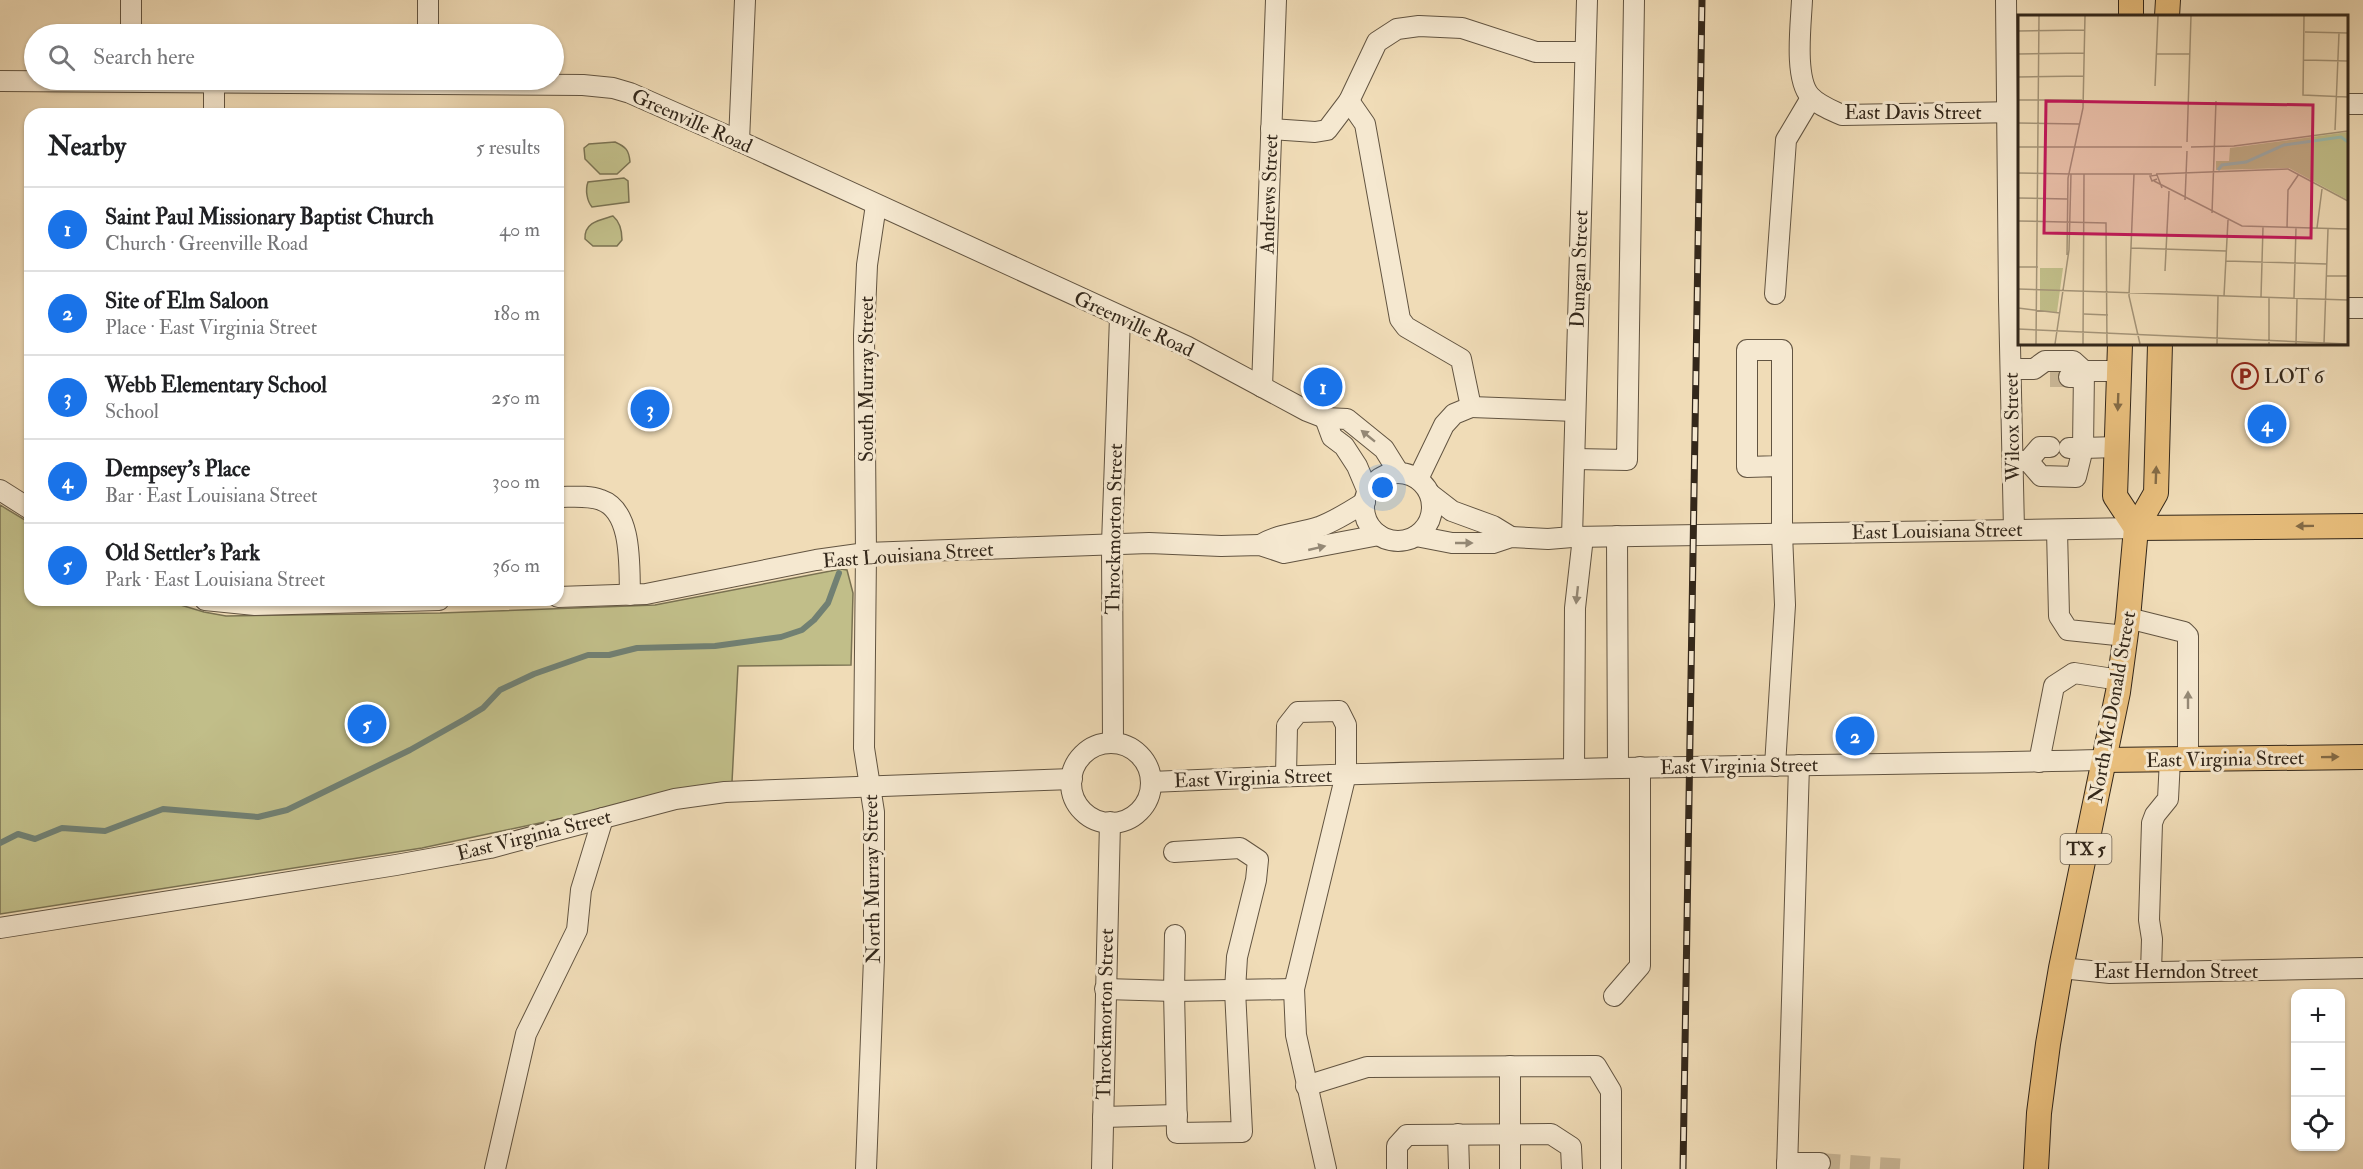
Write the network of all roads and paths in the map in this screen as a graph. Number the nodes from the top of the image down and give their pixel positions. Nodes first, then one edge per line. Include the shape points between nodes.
1 (131, 0) edge
2 (428, 0) edge
3 (745, 0) edge
4 (1276, 0) edge
5 (1587, 0) edge
6 (1634, 0) edge
7 (1802, 0) edge
8 (2006, 0) edge
9 (2131, 0) edge
10 (2168, 0) edge
11 (2130, 15) edge
12 (2167, 15) edge
13 (131, 24) edge
14 (428, 24) edge
15 (1585, 52) junction
16 (0, 81) edge
17 (24, 81) edge
18 (564, 85) edge
19 (214, 90) edge
20 (1811, 98) junction
21 (1349, 101) junction
22 (214, 108) edge
23 (2014, 112) edge
24 (1271, 129) junction
25 (740, 141) junction
26 (876, 205) junction
27 (2014, 263) edge
28 (1775, 294) dead end
29 (1120, 316) junction
30 (2120, 345) edge
31 (2160, 345) edge
32 (2011, 369) junction
33 (2119, 371) junction
34 (2059, 373) junction
35 (1262, 387) junction
36 (1471, 408) junction
37 (1575, 411) junction
38 (1325, 418) junction
39 (2067, 447) junction
40 (2117, 447) junction
41 (1575, 459) junction
42 (2021, 461) junction
43 (1782, 466) junction
44 (1415, 482) junction
45 (0, 490) edge
46 (564, 497) edge
47 (1366, 497) junction
48 (24, 505) edge
49 (2363, 526) edge
50 (2136, 528) junction
51 (2014, 530) junction
52 (2056, 530) junction
53 (1782, 534) junction
54 (1379, 535) junction
55 (1416, 536) junction
56 (1617, 536) junction
57 (1511, 537) junction
58 (1578, 537) junction
59 (1112, 544) junction
60 (1260, 545) junction
61 (866, 553) junction
62 (630, 595) junction
63 (564, 597) edge
64 (2127, 627) junction
65 (2120, 680) junction
66 (1113, 742) junction
67 (2363, 757) edge
68 (2179, 759) junction
69 (2104, 760) junction
70 (2039, 762) junction
71 (1775, 765) junction
72 (1799, 765) junction
73 (1640, 767) junction
74 (1618, 768) junction
75 (1574, 769) junction
76 (1346, 774) junction
77 (1286, 776) junction
78 (1072, 779) junction
79 (1151, 782) junction
80 (870, 788) junction
81 (603, 818) junction
82 (1110, 822) junction
83 (1174, 852) dead end
84 (0, 927) edge
85 (1175, 935) dead end
86 (2061, 968) junction
87 (2363, 968) edge
88 (2151, 972) junction
89 (1105, 988) junction
90 (1294, 989) junction
91 (1235, 990) junction
92 (1173, 991) junction
93 (1614, 996) dead end
94 (1510, 1066) junction
95 (1306, 1086) junction
96 (1177, 1115) junction
97 (1102, 1117) junction
98 (1510, 1133) junction
99 (1458, 1134) junction
100 (1820, 1163) dead end
101 (1787, 1166) edge
102 (495, 1169) edge
103 (866, 1169) edge
104 (1102, 1169) edge
105 (1326, 1169) edge
106 (1396, 1169) edge
107 (1459, 1169) edge
108 (1510, 1169) edge
109 (1572, 1169) edge
110 (1611, 1169) edge
111 (2036, 1169) edge

1 - 13 street
2 - 14 street
3 - 25 street
4 - 24 street, Andrews Street
5 - 15 street, Dungan Street
6 - 41 street via 1627,460
7 - 20 street via 1800,71
8 - 23 street, Wilcox Street
9 - 11 main road
10 - 12 main road
15 - 21 street via 1536,52 1462,28 1397,29 1377,42
15 - 37 street, Dungan Street
16 - 17 street, Greenville Road
18 - 25 street, Greenville Road via 613,88
19 - 22 street
20 - 23 street, East Davis Street via 1842,115
20 - 28 street via 1786,140
21 - 24 street via 1327,130
21 - 36 street via 1365,124 1400,320 1461,359
23 - 27 street, Wilcox Street
24 - 35 street, Andrews Street
25 - 26 street, Greenville Road
26 - 29 street, Greenville Road
26 - 61 street, South Murray Street via 865,299
27 - 32 street, Wilcox Street
29 - 35 street, Greenville Road
29 - 59 street, Throckmorton Street
30 - 33 main road
50 -> 31 main road, TX 5 via 2156,493
32 - 34 street
32 - 42 street, Wilcox Street
33 - 34 street
33 -> 40 main road
34 - 39 street
35 - 38 street, Greenville Road
36 - 37 street
36 - 44 street via 1454,414 1444,425
37 - 41 street, Dungan Street
44 -> 38 street, Greenville Road via 1384,449 1347,419
38 - 47 street via 1332,437 1344,446 1357,466
39 - 40 street
39 - 42 street via 2040,447
39 - 42 street via 2076,477 2041,477
40 - 50 main road via 2115,496
41 - 58 street, Dungan Street
42 - 51 street, Wilcox Street
43 - 43 street via 1782,350 1747,350 1747,467
43 - 53 street
44 - 47 street via 1381,478
44 - 55 street via 1432,513
44 - 57 street, East Louisiana Street via 1452,511
45 - 48 street
46 - 62 street via 601,500 618,513 626,536
47 - 54 street via 1367,521
47 - 60 street, East Louisiana Street via 1350,512 1319,527 1276,536
49 -> 50 main road, East Louisiana Street
50 - 52 street, East Louisiana Street
50 - 64 main road, North McDonald Street / TX 5
51 - 52 street, East Louisiana Street
51 - 53 street, East Louisiana Street
52 - 64 street via 2060,616 2068,630
53 - 56 street, East Louisiana Street
53 - 71 street via 1785,605
54 - 55 street via 1397,541
60 -> 54 street, East Louisiana Street via 1284,553 1299,552
55 -> 57 street, East Louisiana Street via 1452,543 1493,543
56 - 58 street, East Louisiana Street
56 - 74 street
57 - 58 street, East Louisiana Street
58 -> 75 street, Dungan Street
59 - 60 street, East Louisiana Street
59 - 61 street, East Louisiana Street
59 - 66 street, Throckmorton Street
61 - 62 street, East Louisiana Street
61 - 80 street, North Murray Street via 864,748
62 - 63 street, East Louisiana Street
64 - 65 main road, North McDonald Street / TX 5
68 -> 64 street via 2188,636 2184,632
65 - 69 main road, North McDonald Street / TX 5
65 - 70 street via 2074,673 2054,686
66 - 78 street via 1087,750 1078,760
66 - 79 street via 1137,752 1146,762
68 -> 67 main road, East Virginia Street
68 - 69 main road, East Virginia Street
68 - 88 street via 2168,799 2152,823
69 - 70 street, East Virginia Street
69 - 86 main road, North McDonald Street / TX 5
70 - 72 street, East Virginia Street
71 - 72 street, East Virginia Street
71 - 73 street, East Virginia Street
72 - 101 street
73 - 74 street, East Virginia Street
73 - 93 street via 1640,966
74 - 75 street, East Virginia Street
75 - 76 street, East Virginia Street
76 - 77 street, East Virginia Street
76 - 77 street via 1346,725 1339,711 1298,712 1287,726
76 - 90 street
77 - 79 street, East Virginia Street
78 - 80 street, East Virginia Street
78 - 82 street via 1074,798 1082,810 1092,818
79 - 82 street via 1141,810 1131,818
80 - 81 street, East Virginia Street via 707,794
80 - 103 street, North Murray Street via 874,812 874,958
81 - 84 street, East Virginia Street via 490,848 396,865
81 - 102 street via 581,890 577,930 526,1034
82 - 89 street, Throckmorton Street
83 - 91 street via 1240,848 1258,860 1237,957
85 - 92 street
86 - 88 street, East Herndon Street via 2103,973
86 - 111 main road, North McDonald Street / TX 5 via 2043,1082
87 - 88 street, East Herndon Street
89 - 92 street
89 - 97 street, Throckmorton Street
90 - 91 street
90 - 95 street via 1296,1035
91 - 92 street
91 - 96 street via 1242,1132 1177,1132
92 - 96 street
94 - 95 street via 1367,1067
94 - 98 street
94 - 110 street via 1596,1066 1611,1091
95 - 105 street
96 - 97 street
97 - 104 street, Throckmorton Street
98 - 99 street
98 - 108 street
98 - 109 street via 1551,1134 1571,1147
99 - 106 street via 1407,1135 1397,1146
99 - 107 street
100 - 101 street

